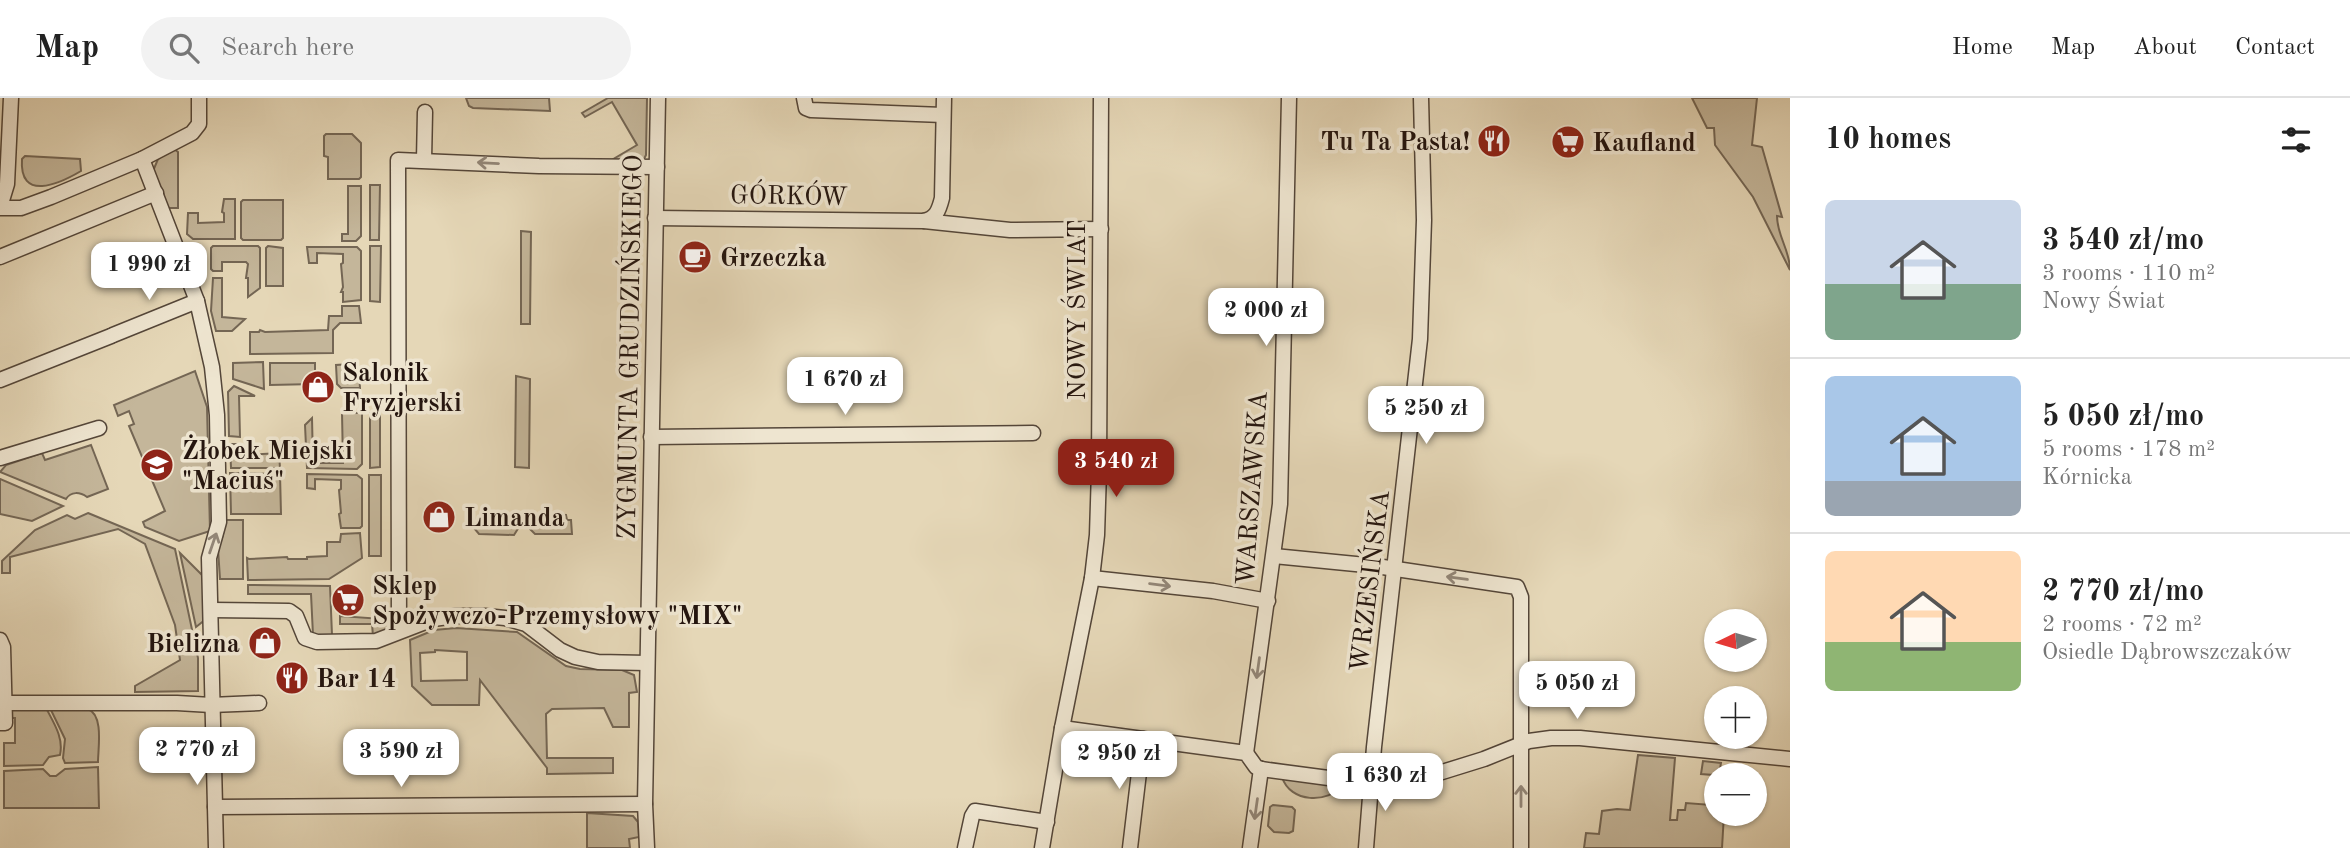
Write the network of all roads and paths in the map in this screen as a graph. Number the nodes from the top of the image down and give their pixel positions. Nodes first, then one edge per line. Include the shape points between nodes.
1 (11, 98) edge
2 (199, 98) edge
3 (658, 98) edge
4 (804, 98) edge
5 (944, 98) edge
6 (1101, 98) edge
7 (1289, 98) edge
8 (1421, 98) edge
9 (425, 112) dead end
10 (943, 116) junction
11 (142, 159) junction
12 (420, 160) junction
13 (657, 167) junction
14 (156, 193) junction
15 (0, 208) edge
16 (655, 218) junction
17 (923, 221) junction
18 (1101, 229) junction
19 (0, 257) edge
20 (197, 301) junction
21 (0, 380) edge
22 (99, 428) dead end
23 (1033, 433) dead end
24 (651, 437) junction
25 (0, 458) edge
26 (1274, 556) junction
27 (1395, 569) junction
28 (1092, 578) junction
29 (1268, 601) junction
30 (211, 610) junction
31 (399, 631) junction
32 (0, 640) edge
33 (647, 663) junction
34 (2, 703) edge
35 (259, 704) dead end
36 (211, 705) junction
37 (2, 723) edge
38 (1062, 728) junction
39 (1143, 739) junction
40 (1521, 744) junction
41 (1246, 753) junction
42 (1790, 759) edge
43 (1261, 769) junction
44 (1371, 776) junction
45 (645, 804) junction
46 (215, 807) junction
47 (1047, 822) junction
48 (216, 848) edge
49 (646, 848) edge
50 (965, 848) edge
51 (1042, 848) edge
52 (1130, 848) edge
53 (1250, 848) edge
54 (1366, 848) edge
55 (1521, 848) edge

1 - 15 street via 7,184
2 - 11 street via 196,129
3 - 13 street, ZYGMUNTA GRUDZIŃSKIEGO
4 - 10 street via 811,110
5 - 10 street
6 - 18 street, NOWY ŚWIAT
7 - 26 street, WARSZAWSKA via 1281,472
8 - 27 street, WRZESIŃSKA via 1423,294
9 - 12 street
10 - 17 street via 942,198 935,215
11 - 14 street
11 - 15 street via 28,206
13 -> 12 street
12 - 31 street via 398,160
13 - 16 street, ZYGMUNTA GRUDZIŃSKIEGO
14 - 19 street
14 - 20 street
16 - 17 street, GÓRKÓW
16 - 24 street, ZYGMUNTA GRUDZIŃSKIEGO
17 - 18 street, GÓRKÓW via 1010,230
18 - 28 street, NOWY ŚWIAT via 1099,502
20 - 21 street
30 -> 20 street via 209,554 219,527 217,415 211,356
22 - 25 street
23 - 24 street
24 - 33 street, ZYGMUNTA GRUDZIŃSKIEGO
26 - 27 street
26 - 29 street, WARSZAWSKA
40 -> 27 street via 1519,588
27 - 44 street, WRZESIŃSKA
28 -> 29 street
28 - 38 street, NOWY ŚWIAT
29 -> 41 street, WARSZAWSKA
30 - 31 street via 289,611 296,616 303,636 314,642 376,641
30 - 36 street
31 - 33 street via 446,617 505,618 532,628 569,656
32 - 34 street
33 - 45 street, ZYGMUNTA GRUDZIŃSKIEGO
34 - 36 street
34 - 37 street
35 - 36 street
36 - 46 street
38 - 39 street
38 - 47 street, NOWY ŚWIAT
39 - 41 street
39 - 52 street
40 - 42 street via 1572,738
40 - 44 street via 1444,772
55 -> 40 street
41 - 43 street
43 - 44 street via 1349,781
43 -> 53 street
44 - 54 street, WRZESIŃSKA
45 - 46 street
45 - 49 street, ZYGMUNTA GRUDZIŃSKIEGO
46 - 48 street
47 - 50 street via 975,811
47 - 51 street, NOWY ŚWIAT

